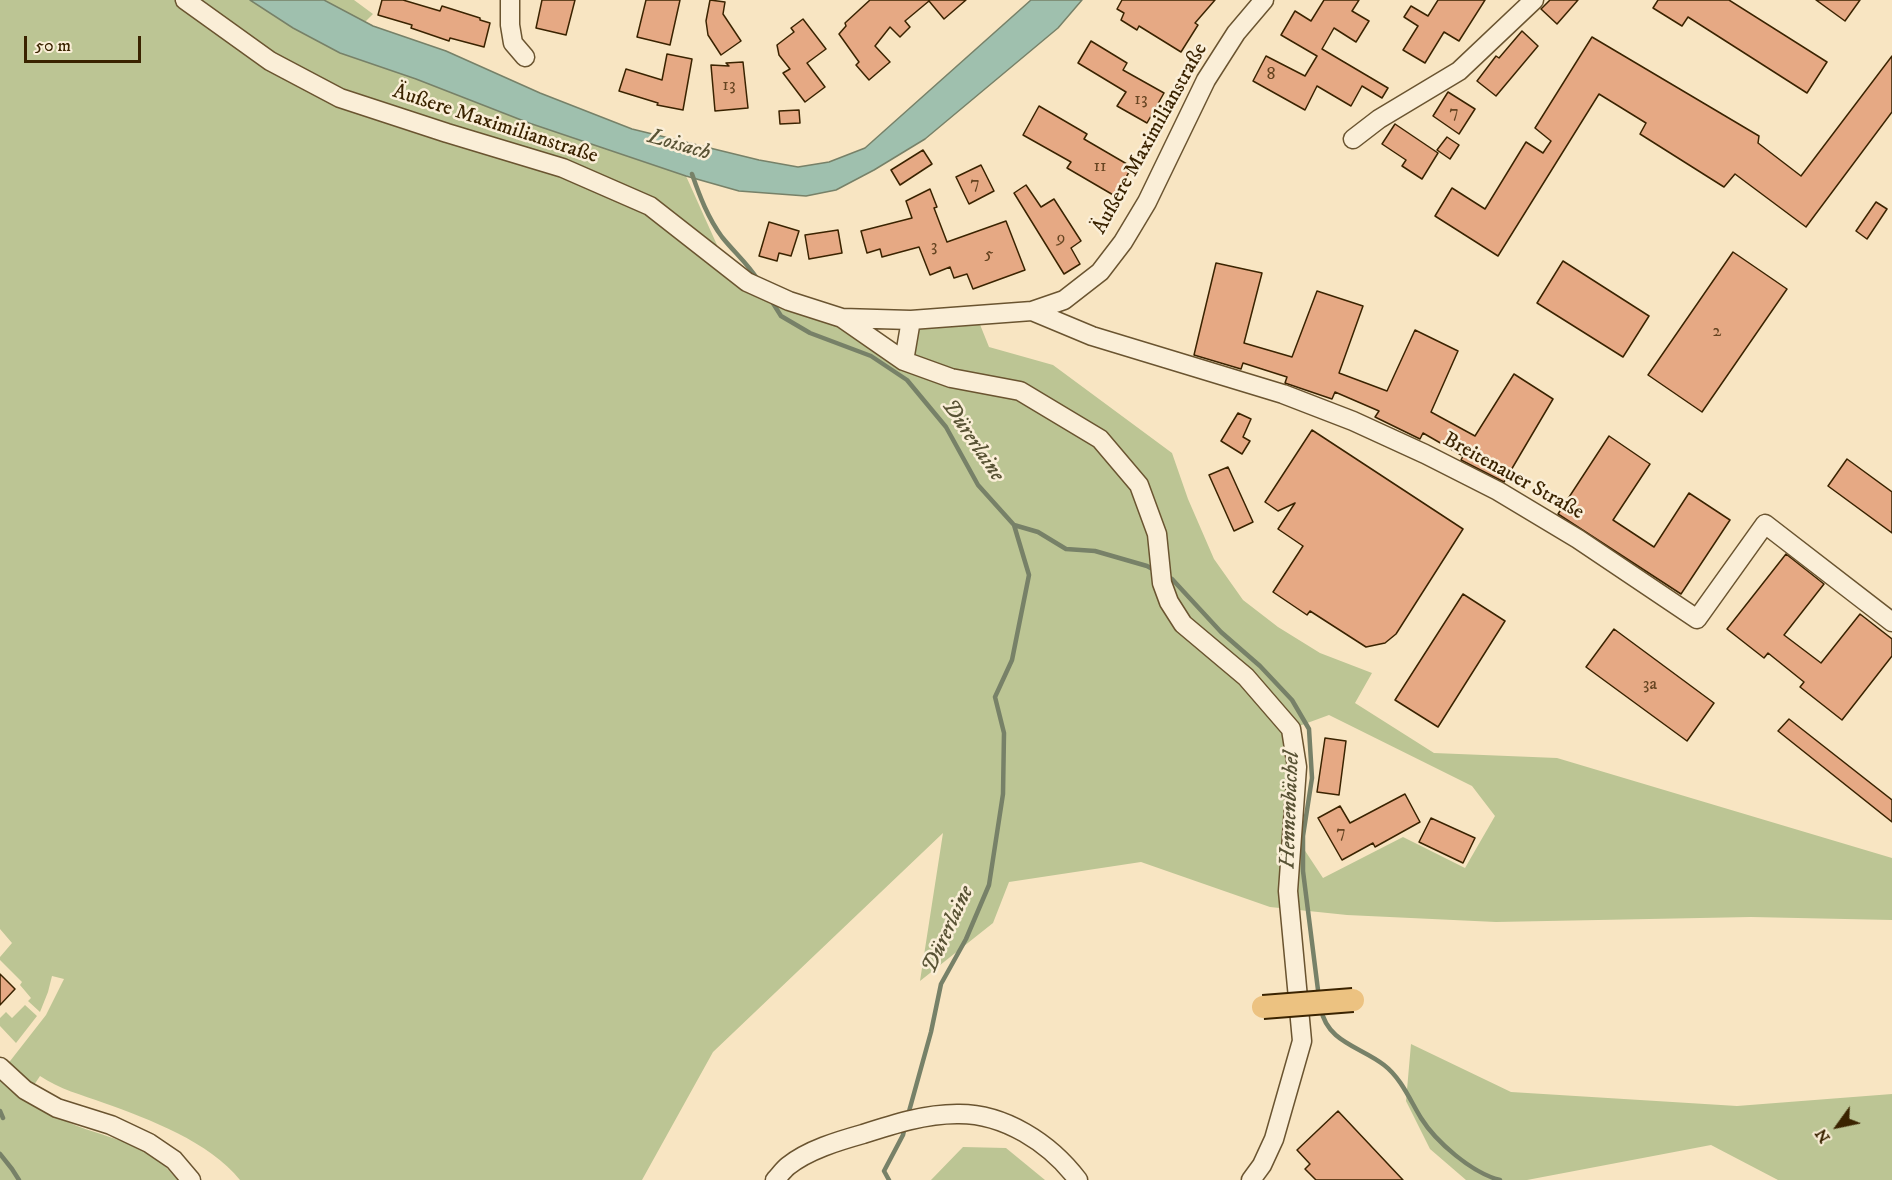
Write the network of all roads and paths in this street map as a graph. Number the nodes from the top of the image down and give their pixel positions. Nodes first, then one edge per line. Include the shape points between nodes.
1 (185, 0) edge
2 (510, 0) edge
3 (1264, 0) edge
4 (1534, 0) edge
5 (525, 57) dead end
6 (1353, 139) dead end
7 (1032, 311) junction
8 (842, 318) junction
9 (911, 320) junction
10 (904, 362) junction
11 (1892, 622) edge
12 (1353, 1000) dead end
13 (1263, 1007) dead end
14 (0, 1067) edge
15 (191, 1180) edge
16 (775, 1180) edge
17 (1078, 1180) edge
18 (1251, 1180) edge

1 - 8 street, Äußere Maximilianstraße via 270,61 340,98 563,168 650,206 747,282 789,302
2 - 5 street via 513,43
3 - 7 street, Äußere Maximilianstraße via 1236,33 1206,80 1123,242 1100,272 1064,300
4 - 6 street via 1459,71
7 - 9 street, Äußere Maximilianstraße
7 - 11 street, Breitenauer Straße via 1092,336 1283,394 1425,454 1578,538 1697,619 1765,524
8 - 9 street, Äußere Maximilianstraße
8 - 10 street
9 - 10 street
10 - 18 street via 951,378 1020,391 1100,439 1139,485 1157,534 1160,573 1169,602 1183,624 1246,677 1291,729 1297,767 1288,891 1302,1041 1274,1138
12 - 13 main road, bridge
14 - 15 street via 25,1090 57,1108 111,1125 149,1143 174,1161
16 - 17 street via 787,1166 841,1141 919,1118 958,1113 1018,1129 1055,1155

